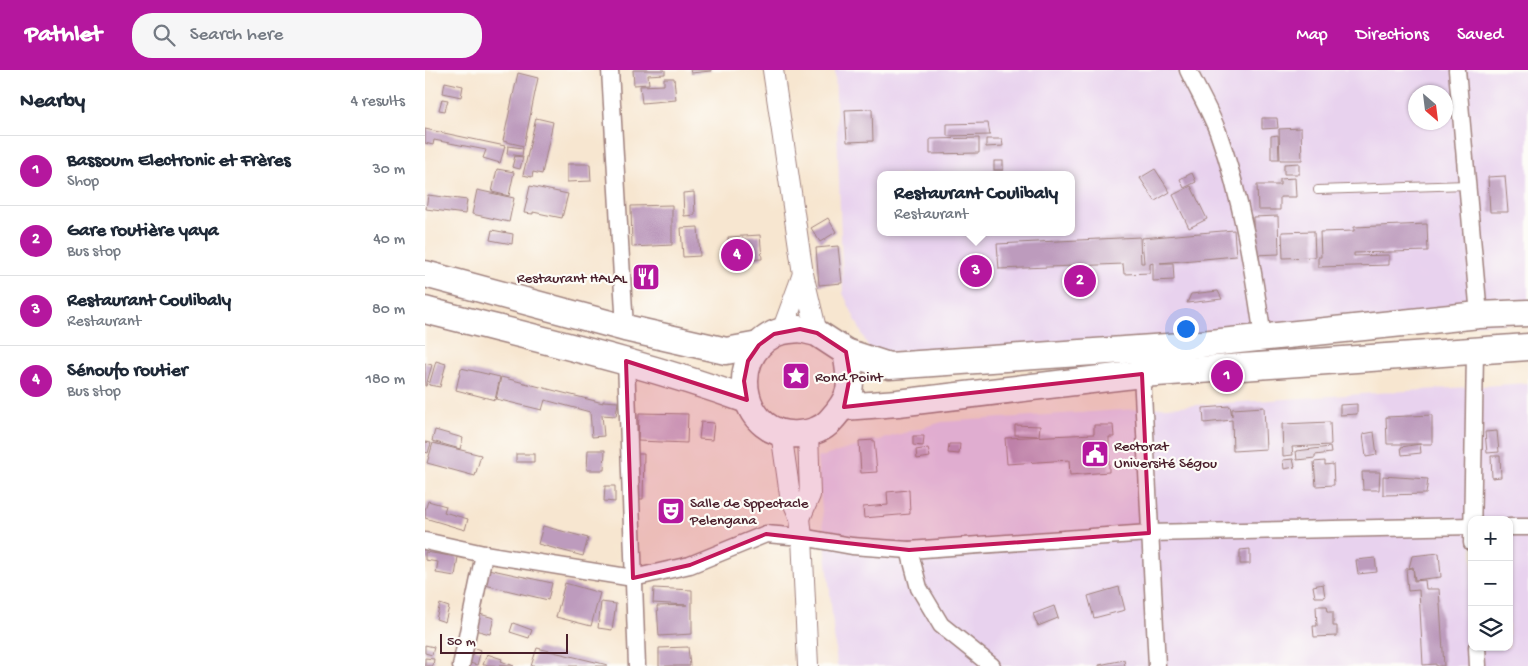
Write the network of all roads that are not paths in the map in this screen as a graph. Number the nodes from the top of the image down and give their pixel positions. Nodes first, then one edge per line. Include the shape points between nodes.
1 (610, 70) edge
2 (773, 70) edge
3 (1188, 70) edge
4 (1457, 70) edge
5 (1467, 185) junction
6 (1318, 190) dead end
7 (425, 274) edge
8 (803, 274) junction
9 (425, 310) edge
10 (1528, 313) edge
11 (1479, 314) junction
12 (625, 328) junction
13 (782, 331) junction
14 (817, 333) junction
15 (1263, 338) junction
16 (759, 345) junction
17 (1528, 347) edge
18 (1475, 351) junction
19 (846, 352) junction
20 (626, 362) junction
21 (1142, 374) junction
22 (747, 400) junction
23 (843, 407) junction
24 (781, 432) junction
25 (808, 434) junction
26 (1471, 516) edge
27 (800, 518) junction
28 (1513, 527) edge
29 (1528, 527) edge
30 (1149, 532) junction
31 (1468, 532) edge
32 (802, 538) junction
33 (425, 541) edge
34 (909, 550) junction
35 (484, 554) junction
36 (633, 578) junction
37 (1477, 651) edge
38 (461, 666) edge
39 (637, 666) edge
40 (808, 666) edge
41 (992, 666) edge
42 (1157, 666) edge
43 (1478, 666) edge

1 - 12 street
2 - 8 street
3 - 15 street via 1217,132 1241,211
4 - 5 street
5 - 6 lane
5 - 11 street
7 - 12 highway
8 - 13 street
8 - 14 street
9 - 20 highway
10 - 11 highway
11 - 15 highway
12 - 16 highway via 726,351
13 - 14 highway via 800,329
13 - 16 highway
14 - 19 highway
15 - 19 highway via 889,366
16 - 22 highway via 748,361 744,381
17 - 18 highway
18 - 21 highway
18 - 26 street
19 - 23 highway via 850,376 849,392
20 - 22 highway
20 - 36 street
21 - 23 highway
21 - 30 street
22 - 24 highway via 767,426
23 - 25 highway via 825,426
24 - 25 highway
24 - 27 street via 791,494
25 - 27 street via 810,495
27 - 32 street
28 - 29 street
30 - 31 street
30 - 34 street
30 - 42 street
32 - 34 street
32 - 36 street via 766,534 690,565
32 - 40 street
33 - 35 street
34 - 41 street via 919,588 941,625
35 - 36 street
35 - 38 street
36 - 39 street
37 - 43 street

